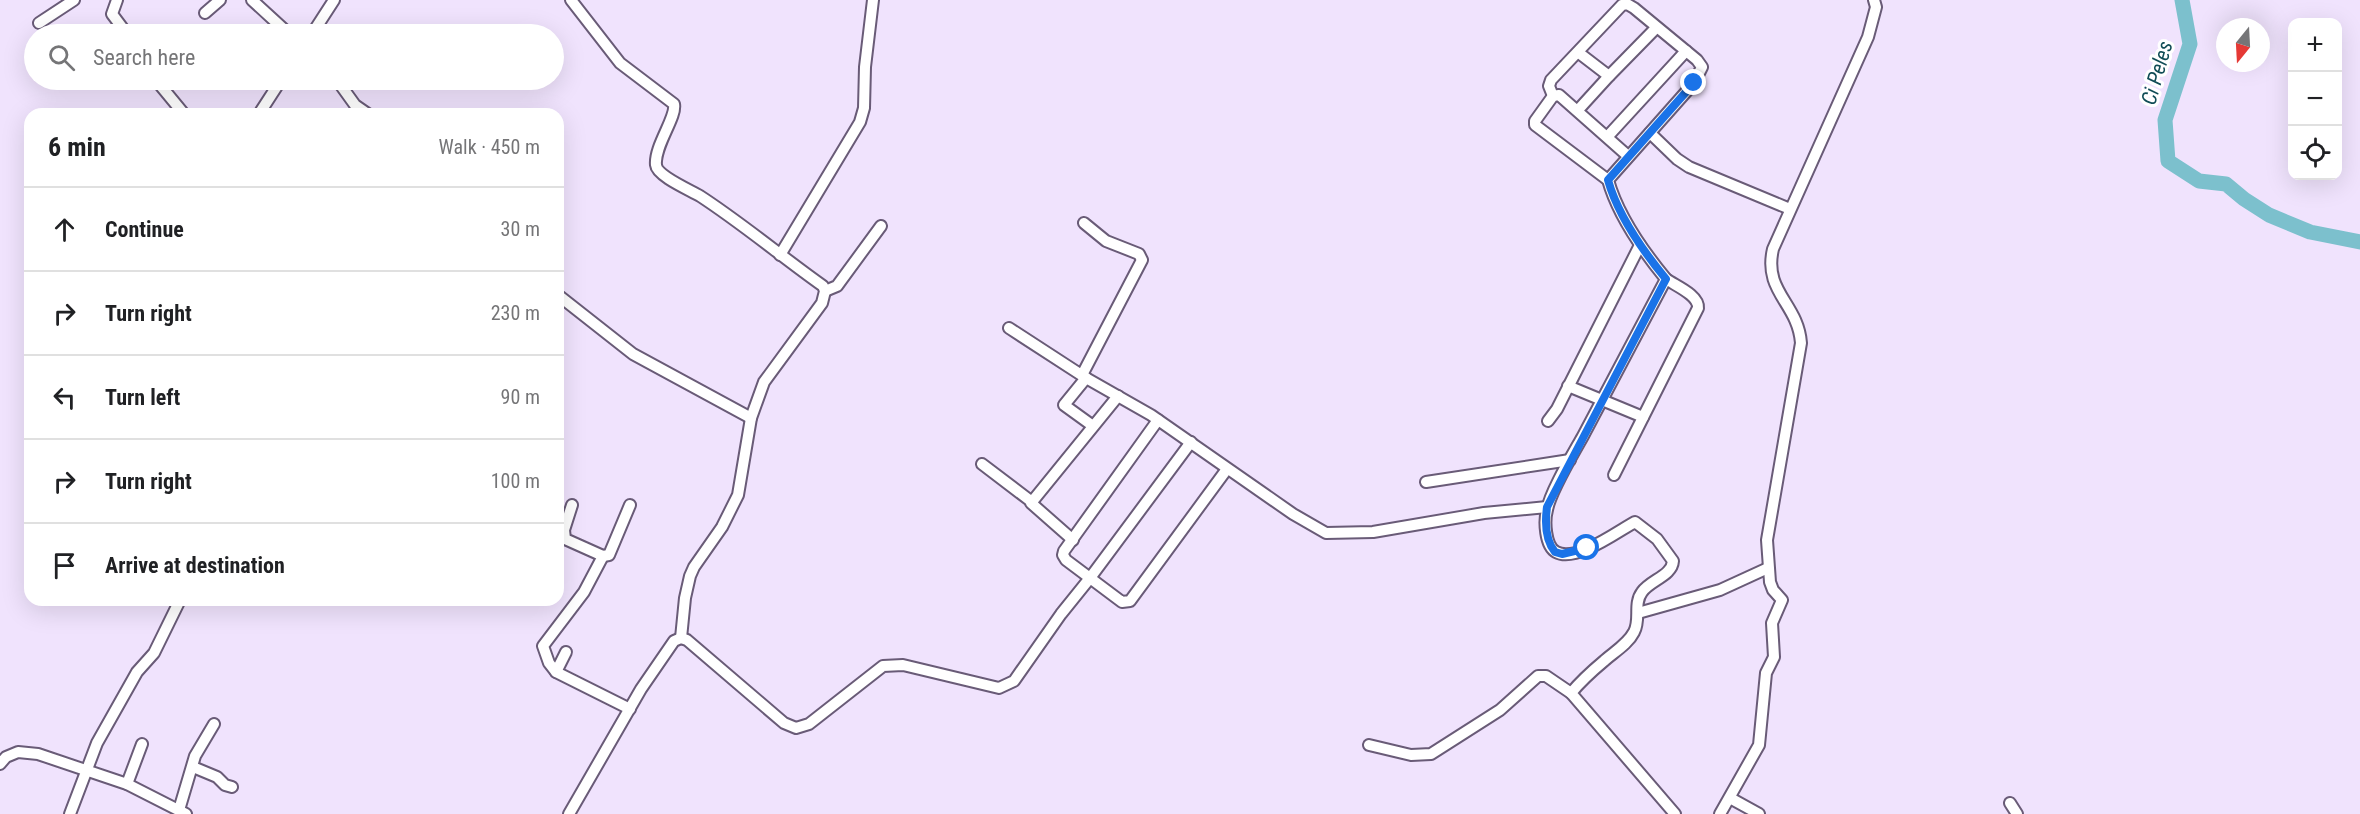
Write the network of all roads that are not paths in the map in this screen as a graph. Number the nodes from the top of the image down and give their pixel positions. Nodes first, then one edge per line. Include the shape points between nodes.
1 (74, 0) edge
2 (220, 0) edge
3 (252, 0) edge
4 (334, 0) edge
5 (571, 0) edge
6 (873, 0) edge
7 (1874, 0) edge
8 (114, 1) edge
9 (205, 13) dead end
10 (39, 22) dead end
11 (120, 24) edge
12 (278, 24) edge
13 (319, 24) edge
14 (1656, 28) junction
15 (1686, 51) junction
16 (1579, 53) junction
17 (1609, 76) junction
18 (164, 90) edge
19 (275, 90) edge
20 (345, 90) edge
21 (1553, 96) junction
22 (179, 108) edge
23 (263, 108) edge
24 (360, 108) edge
25 (1578, 110) junction
26 (1650, 133) junction
27 (1608, 136) junction
28 (1628, 156) junction
29 (1608, 180) junction
30 (1790, 209) junction
31 (1084, 223) dead end
32 (881, 226) dead end
33 (1640, 244) junction
34 (780, 255) junction
35 (1666, 279) junction
36 (825, 291) junction
37 (564, 300) edge
38 (1009, 328) dead end
39 (1084, 376) junction
40 (1568, 386) junction
41 (1118, 396) junction
42 (1602, 400) junction
43 (1644, 417) junction
44 (751, 418) junction
45 (1158, 420) junction
46 (1548, 421) dead end
47 (1093, 426) junction
48 (1191, 442) junction
49 (1570, 460) junction
50 (982, 464) dead end
51 (1227, 468) junction
52 (1614, 475) dead end
53 (1426, 482) dead end
54 (1032, 502) junction
55 (572, 505) dead end
56 (630, 506) dead end
57 (1547, 507) junction
58 (1073, 540) junction
59 (603, 556) junction
60 (1768, 568) junction
61 (1090, 578) junction
62 (177, 606) edge
63 (1638, 613) junction
64 (681, 638) junction
65 (566, 652) dead end
66 (556, 672) junction
67 (1571, 693) junction
68 (630, 709) junction
69 (214, 724) dead end
70 (142, 744) dead end
71 (1369, 745) dead end
72 (0, 764) edge
73 (193, 767) junction
74 (86, 771) junction
75 (127, 784) junction
76 (232, 787) dead end
77 (1730, 798) junction
78 (2010, 803) dead end
79 (183, 812) edge
80 (70, 814) edge
81 (569, 814) edge
82 (1675, 814) edge
83 (1720, 814) edge
84 (1759, 814) edge
85 (2017, 814) edge

1 - 10 street
2 - 9 street
3 - 12 street
4 - 13 street
5 - 34 street via 620,63 674,104 658,150 659,172 701,196
6 - 34 street via 860,122
7 - 30 street via 1875,14 1868,37
8 - 11 street via 112,14
14 - 15 street
14 - 16 street via 1634,8 1622,5
14 - 17 street
15 - 26 street via 1702,67 1700,75
15 - 27 street
16 - 17 street
16 - 21 street via 1551,80
17 - 25 street
18 - 22 street
19 - 23 street
20 - 24 street
21 - 25 street via 1559,94
21 - 29 street via 1535,124
25 - 27 street
26 - 28 street
26 - 30 street via 1689,167
27 - 28 street
28 - 29 street
29 - 33 street
30 - 60 street via 1773,249 1770,274 1790,308 1801,343 1770,513
31 - 39 street via 1106,241 1139,254 1142,260
32 - 36 street via 837,286
33 - 35 street
33 - 40 street
34 - 36 street
35 - 42 street
35 - 43 street via 1699,304
36 - 44 street via 822,303 767,377
37 - 44 street via 633,354
38 - 39 street
39 - 41 street
39 - 47 street via 1064,405
40 - 42 street
40 - 46 street
41 - 45 street
41 - 47 street
42 - 43 street
42 - 49 street
43 - 52 street
44 - 64 street via 740,488 722,527 694,567 685,598
45 - 48 street
45 - 58 street
47 - 54 street
48 - 51 street
48 - 61 street
49 - 53 street
49 - 57 street
50 - 54 street
51 - 57 street via 1326,533 1373,532 1484,513
51 - 61 street via 1130,601 1122,602
54 - 58 street
55 - 59 street via 565,538
56 - 59 street via 609,555
57 - 63 street via 1545,520 1555,552 1562,554 1599,544 1635,522 1657,539 1673,566 1642,592
58 - 61 street via 1063,555
59 - 66 street via 584,592 543,646
60 - 63 street via 1720,590
60 - 77 street via 1773,590 1782,598 1772,623 1774,657 1766,670 1759,745
61 - 64 street via 1014,681 1006,686 999,688 903,665 883,666 801,728 784,723
62 - 74 street via 154,652 136,672
63 - 67 street via 1635,632 1627,642
64 - 68 street via 671,643
65 - 66 street
66 - 68 street
67 - 71 street via 1546,676 1538,676 1500,710 1431,754 1411,755
67 - 82 street
68 - 81 street
69 - 73 street via 195,756
70 - 75 street
72 - 74 street via 10,754 25,752
73 - 76 street
73 - 79 street
74 - 75 street
74 - 80 street
75 - 79 street
77 - 83 street
77 - 84 street
78 - 85 street

